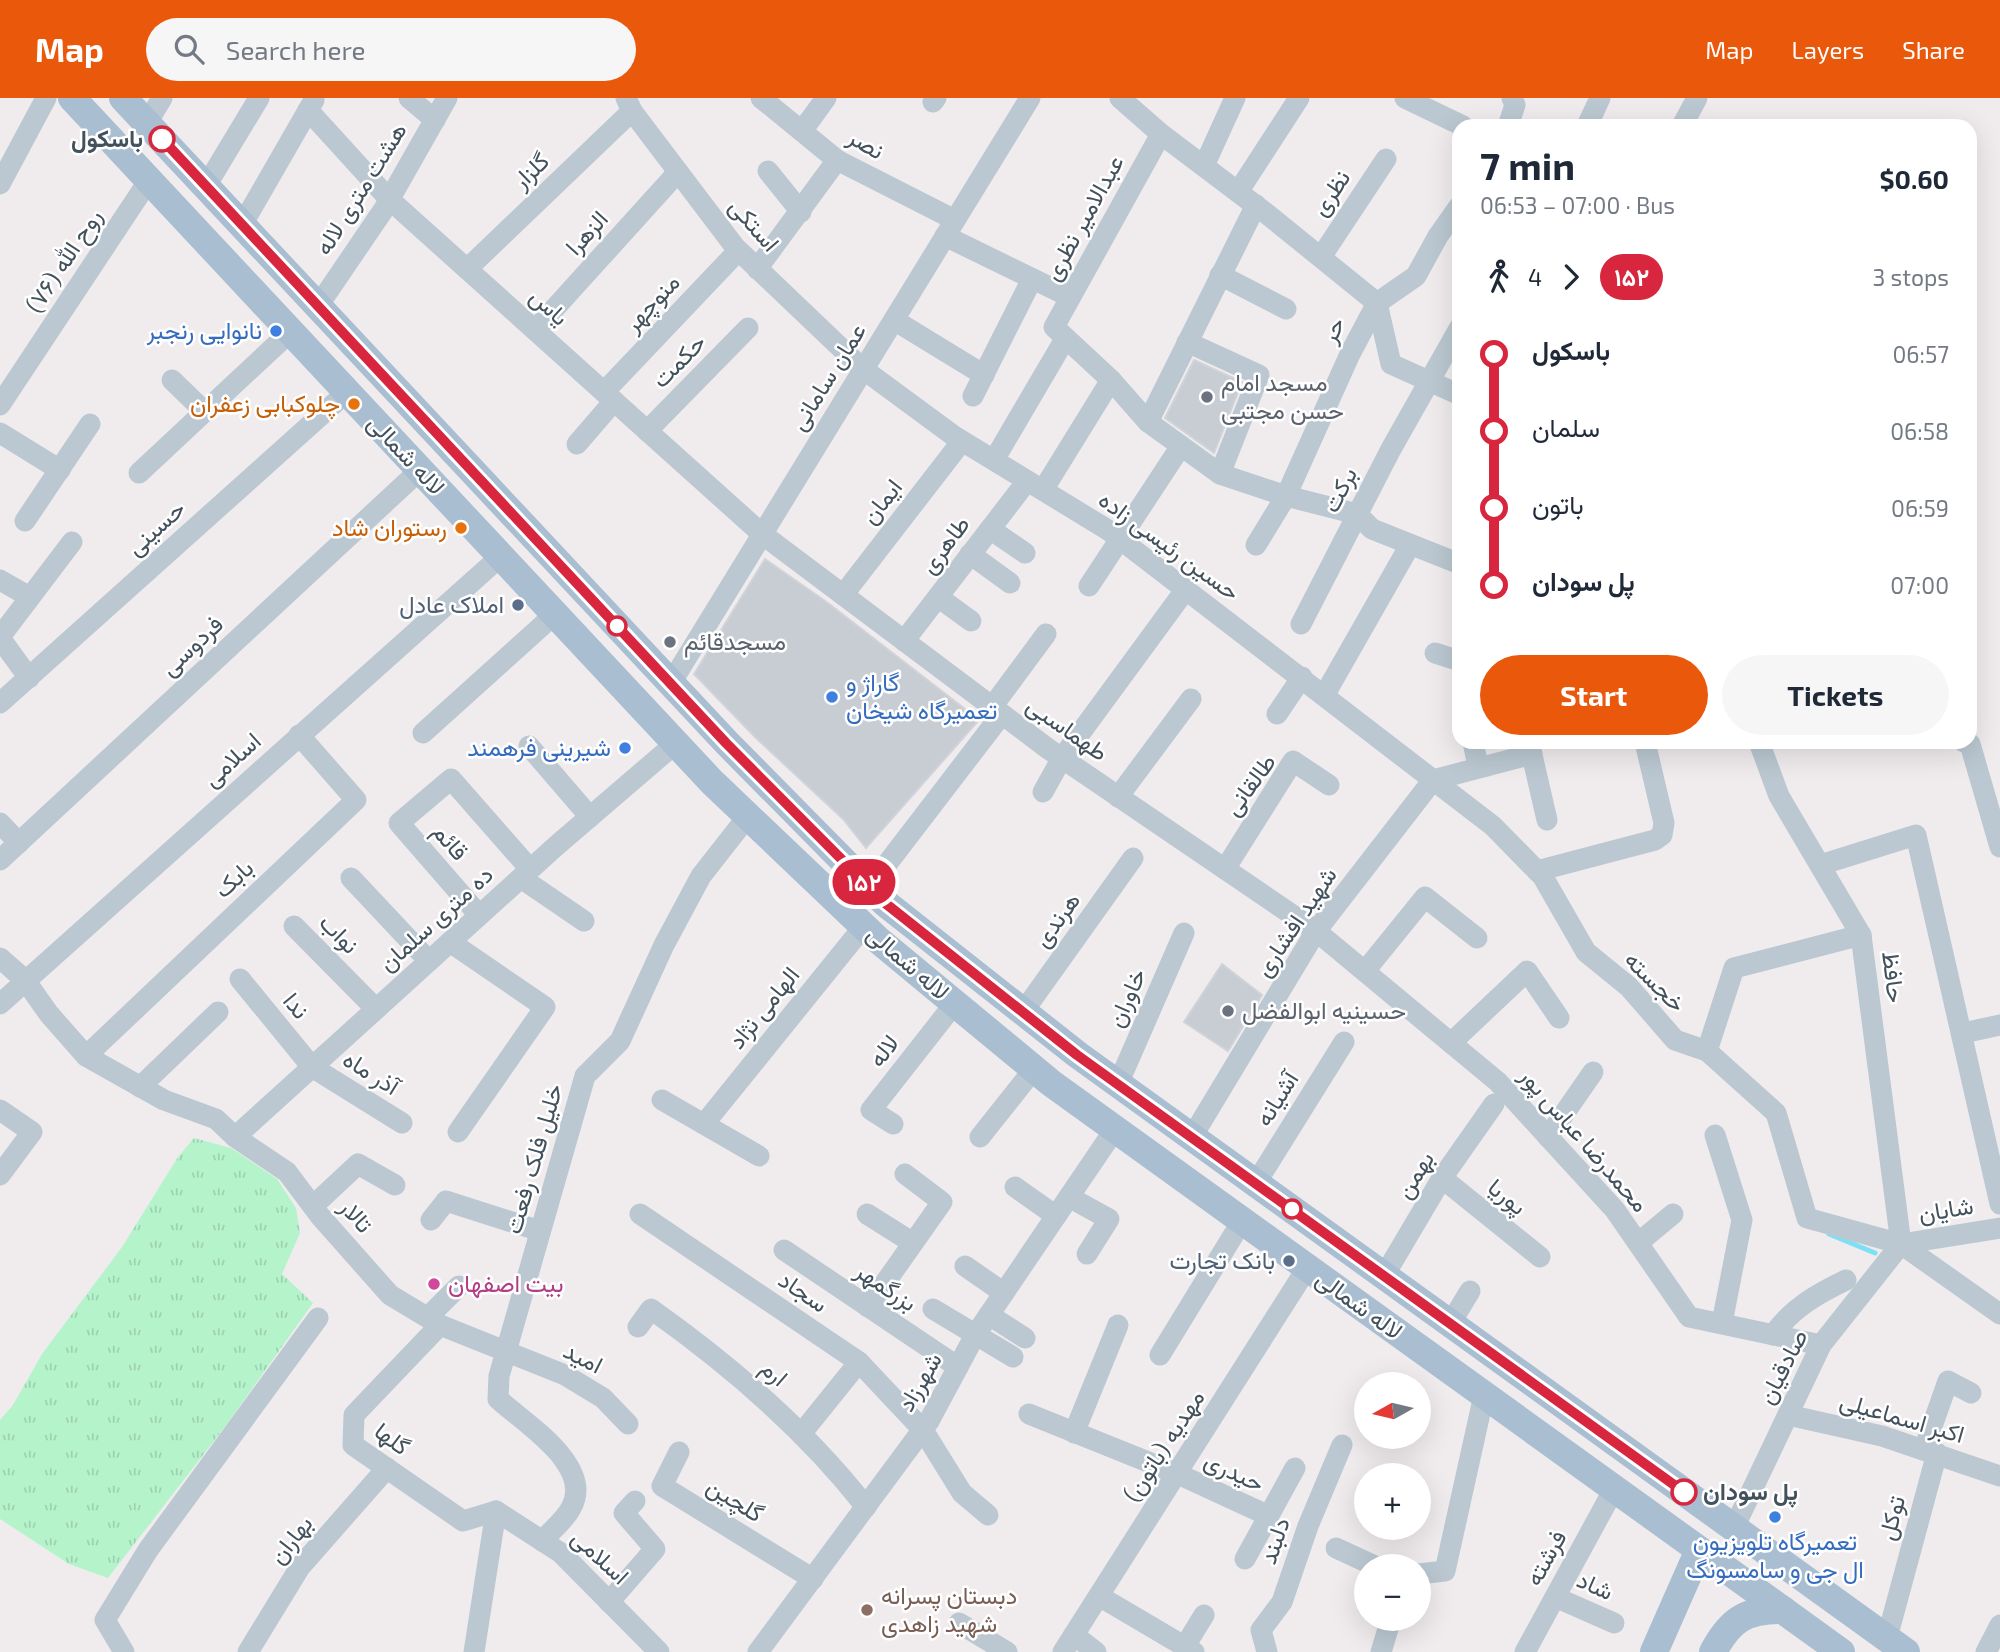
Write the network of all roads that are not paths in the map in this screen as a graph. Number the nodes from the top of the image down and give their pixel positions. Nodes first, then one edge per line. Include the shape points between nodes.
1 (46, 98) edge
2 (72, 98) edge
3 (123, 98) edge
4 (162, 98) edge
5 (259, 98) edge
6 (409, 98) edge
7 (447, 98) edge
8 (761, 98) edge
9 (826, 98) edge
10 (1030, 98) edge
11 (1120, 98) edge
12 (1235, 98) edge
13 (1299, 98) edge
14 (1405, 98) edge
15 (1512, 98) edge
16 (1698, 98) edge
17 (312, 104) edge
18 (629, 105) edge
19 (1516, 119) edge
20 (1686, 119) edge
21 (435, 120) junction
22 (1452, 121) edge
23 (147, 123) junction
24 (802, 131) junction
25 (1160, 134) junction
26 (1386, 159) dead end
27 (837, 160) junction
28 (1204, 166) junction
29 (768, 171) dead end
30 (678, 172) junction
31 (149, 180) junction
32 (0, 184) edge
33 (206, 186) junction
34 (1238, 192) junction
35 (389, 199) junction
36 (1256, 205) junction
37 (801, 212) junction
38 (1452, 216) edge
39 (242, 225) junction
40 (950, 228) junction
41 (738, 251) junction
42 (1321, 257) junction
43 (467, 269) junction
44 (757, 269) junction
45 (1220, 275) junction
46 (1032, 279) junction
47 (1070, 297) junction
48 (1377, 303) junction
49 (318, 306) junction
50 (1286, 309) dead end
51 (894, 320) junction
52 (748, 328) dead end
53 (535, 330) junction
54 (290, 331) junction
55 (1059, 333) junction
56 (1452, 339) edge
57 (1187, 342) junction
58 (863, 369) junction
59 (984, 375) junction
60 (172, 380) dead end
61 (1111, 380) junction
62 (1430, 383) junction
63 (347, 392) junction
64 (1452, 392) edge
65 (973, 396) dead end
66 (609, 397) junction
67 (0, 405) edge
68 (205, 412) junction
69 (427, 422) junction
70 (1148, 422) junction
71 (90, 424) dead end
72 (647, 431) junction
73 (0, 433) edge
74 (385, 433) junction
75 (962, 441) junction
76 (577, 444) dead end
77 (1181, 446) junction
78 (994, 460) junction
79 (60, 470) junction
80 (420, 470) junction
81 (139, 473) dead end
82 (1220, 474) junction
83 (1035, 485) junction
84 (495, 495) junction
85 (1286, 496) junction
86 (452, 504) junction
87 (1357, 514) junction
88 (25, 521) dead end
89 (990, 529) junction
90 (762, 534) junction
91 (1120, 539) junction
92 (72, 542) dead end
93 (1256, 545) dead end
94 (1410, 545) junction
95 (1025, 553) dead end
96 (970, 554) junction
97 (501, 556) junction
98 (1452, 559) edge
99 (0, 580) edge
100 (1010, 583) dead end
101 (1089, 586) dead end
102 (1186, 589) junction
103 (843, 595) junction
104 (28, 596) junction
105 (937, 597) junction
106 (555, 614) junction
107 (971, 621) dead end
108 (1300, 624) dead end
109 (1046, 634) dead end
110 (0, 637) edge
111 (904, 641) junction
112 (1435, 653) dead end
113 (1452, 658) edge
114 (1302, 677) junction
115 (29, 678) junction
116 (671, 683) junction
117 (1325, 695) junction
118 (1191, 699) dead end
119 (0, 703) edge
120 (997, 711) junction
121 (1277, 714) dead end
122 (423, 733) dead end
123 (299, 735) junction
124 (676, 743) junction
125 (529, 746) dead end
126 (1474, 749) edge
127 (1528, 749) edge
128 (1531, 749) edge
129 (1647, 749) edge
130 (1762, 749) edge
131 (1971, 749) edge
132 (1062, 758) junction
133 (1478, 766) junction
134 (1433, 780) junction
135 (1329, 785) dead end
136 (1043, 792) dead end
137 (1118, 797) junction
138 (748, 816) junction
139 (590, 817) junction
140 (1547, 820) dead end
141 (0, 823) edge
142 (19, 843) junction
143 (2000, 847) edge
144 (1133, 858) dead end
145 (0, 860) edge
146 (1819, 865) junction
147 (1225, 869) junction
148 (1537, 871) junction
149 (526, 873) junction
150 (877, 877) dead end
151 (351, 878) dead end
152 (479, 915) junction
153 (584, 921) dead end
154 (294, 926) dead end
155 (864, 926) junction
156 (1316, 931) junction
157 (1184, 933) dead end
158 (1861, 935) junction
159 (1477, 938) dead end
160 (450, 942) junction
161 (0, 958) edge
162 (429, 961) junction
163 (1365, 971) junction
164 (240, 979) dead end
165 (25, 980) junction
166 (954, 1003) junction
167 (0, 1004) edge
168 (376, 1009) junction
169 (218, 1012) dead end
170 (1023, 1012) junction
171 (1559, 1018) dead end
172 (2000, 1025) edge
173 (1964, 1033) junction
174 (1344, 1042) dead end
175 (1451, 1043) junction
176 (1707, 1051) junction
177 (86, 1056) junction
178 (1090, 1064) junction
179 (312, 1067) junction
180 (1034, 1069) junction
181 (1593, 1072) dead end
182 (1118, 1084) junction
183 (140, 1087) junction
184 (1063, 1092) junction
185 (662, 1100) dead end
186 (1494, 1104) dead end
187 (0, 1110) edge
188 (402, 1123) dead end
189 (704, 1124) junction
190 (893, 1124) dead end
191 (1115, 1129) junction
192 (458, 1132) dead end
193 (1715, 1135) dead end
194 (235, 1137) junction
195 (980, 1137) dead end
196 (1192, 1137) junction
197 (1548, 1137) junction
198 (759, 1156) dead end
199 (905, 1174) dead end
200 (0, 1175) edge
201 (1442, 1178) junction
202 (1256, 1183) junction
203 (396, 1185) dead end
204 (1015, 1187) dead end
205 (1069, 1197) junction
206 (2000, 1204) edge
207 (313, 1206) junction
208 (640, 1213) dead end
209 (867, 1214) dead end
210 (1673, 1214) dead end
211 (1056, 1216) junction
212 (431, 1220) dead end
213 (1242, 1221) junction
214 (2000, 1228) edge
215 (540, 1231) junction
216 (914, 1243) junction
217 (1638, 1243) junction
218 (1901, 1244) junction
219 (784, 1250) dead end
220 (1087, 1254) dead end
221 (1540, 1257) dead end
222 (965, 1266) dead end
223 (1307, 1268) junction
224 (1384, 1276) junction
225 (1846, 1280) dead end
226 (459, 1286) dead end
227 (1470, 1291) dead end
228 (1004, 1293) junction
229 (868, 1307) junction
230 (933, 1309) dead end
231 (2000, 1314) edge
232 (989, 1315) junction
233 (318, 1318) dead end
234 (434, 1321) junction
235 (1722, 1323) junction
236 (1450, 1324) junction
237 (1118, 1325) dead end
238 (638, 1327) dead end
239 (1773, 1335) junction
240 (974, 1337) junction
241 (1025, 1338) dead end
242 (1821, 1345) junction
243 (505, 1352) junction
244 (1160, 1355) dead end
245 (1013, 1357) dead end
246 (859, 1362) junction
247 (958, 1367) junction
248 (1971, 1393) dead end
249 (1484, 1395) junction
250 (1029, 1414) dead end
251 (1788, 1415) junction
252 (628, 1424) dead end
253 (923, 1430) junction
254 (1074, 1433) junction
255 (801, 1434) junction
256 (1342, 1445) dead end
257 (1931, 1450) junction
258 (680, 1452) dead end
259 (387, 1468) junction
260 (1295, 1468) dead end
261 (1178, 1474) junction
262 (2000, 1476) edge
263 (1614, 1489) junction
264 (635, 1500) dead end
265 (866, 1507) junction
266 (496, 1511) junction
267 (988, 1515) dead end
268 (1269, 1516) junction
269 (1670, 1528) junction
270 (1734, 1528) junction
271 (542, 1541) junction
272 (1336, 1548) dead end
273 (1699, 1550) junction
274 (1354, 1556) edge
275 (1245, 1559) dead end
276 (1431, 1573) edge
277 (813, 1578) junction
278 (1684, 1584) junction
279 (1099, 1596) junction
280 (1555, 1597) junction
281 (609, 1602) junction
282 (1783, 1610) junction
283 (1204, 1615) dead end
284 (959, 1623) dead end
285 (1614, 1623) dead end
286 (2000, 1625) edge
287 (1387, 1631) edge
288 (1068, 1644) edge
289 (1896, 1645) edge
290 (1189, 1649) edge
291 (479, 1650) edge
292 (124, 1652) edge
293 (248, 1652) edge
294 (659, 1652) edge
295 (758, 1652) edge
296 (1007, 1652) edge
297 (1096, 1652) edge
298 (1267, 1652) edge
299 (1381, 1652) edge
300 (1525, 1652) edge
301 (1654, 1652) edge
302 (1713, 1652) edge
303 (1841, 1652) edge
304 (1986, 1652) edge

1 - 32 street
2 - 31 main road, لاله شمالی
3 - 23 main road, لاله شمالی
4 - 23 street
5 - 33 street
6 - 21 street
7 - 21 street, هشت متری لاله
8 - 24 street, نصر
9 - 24 street
10 - 40 street, عمان سامانی
11 - 25 street
12 - 28 street
13 - 34 street
14 - 22 street
15 - 19 street
16 - 20 street
17 - 35 street, یاس
17 - 39 street
18 - 30 street, استکی
18 - 43 street, گلزار
21 - 35 street, هشت متری لاله
23 - 33 main road, لاله شمالی
24 - 27 street, نصر
25 - 28 street
25 - 47 street, عبدالامیر نظری
26 - 42 street, نظری
27 - 37 street
27 - 40 street, نصر
28 - 34 street
29 - 37 street
30 - 41 street, استکی
30 - 53 street, الزهرا
31 - 54 main road, لاله شمالی
31 - 67 street, روح الله (۷۶)
33 - 39 main road, لاله شمالی
34 - 36 street
35 - 43 street, یاس
35 - 49 street, هشت متری لاله
36 - 42 street
36 - 45 street
37 - 44 street
38 - 48 street via 1416,276
39 - 49 main road, لاله شمالی
40 - 46 street, نصر
40 - 51 street, عمان سامانی
41 - 44 street, استکی
41 - 66 street, منوچهر
42 - 48 street
43 - 53 street, یاس
44 - 58 street, استکی
45 - 50 street
45 - 57 street
46 - 47 street, نصر
46 - 59 street
47 - 55 street, عبدالامیر نظری
48 - 62 street via 1391,364
48 - 85 street, حر
49 - 69 main road, لاله شمالی
51 - 58 street, عمان سامانی
51 - 59 street
52 - 72 street, حکمت
53 - 66 street, یاس
54 - 63 main road, لاله شمالی
54 - 68 street
55 - 61 street
55 - 78 street, عبدالامیر نظری
56 - 62 street, برکت
57 - 70 street
57 - 82 street via 1259,375
58 - 75 street, حسین رئیسی زاده
58 - 90 street, عمان سامانی
59 - 65 street
60 - 68 street
61 - 70 street
61 - 83 street, طاهری
62 - 64 street
62 - 87 street, برکت
63 - 74 main road, لاله شمالی
63 - 115 street, حسینی
66 - 72 street, یاس
66 - 76 street, منوچهر
68 - 81 street
69 - 74 main road via 429,444 426,452 419,454 412,454
69 - 84 main road, لاله شمالی
70 - 77 street
71 - 79 street
72 - 90 street, یاس
73 - 79 street
74 - 80 main road, لاله شمالی
75 - 78 street, حسین رئیسی زاده
75 - 103 street, ایمان
77 - 82 street
77 - 91 street
78 - 83 street, حسین رئیسی زاده
79 - 88 street
80 - 86 main road, لاله شمالی
80 - 142 street, فردوسی
82 - 85 street
83 - 89 street, طاهری
83 - 91 street, حسین رئیسی زاده
84 - 86 main road via 473,478 458,475 452,482
84 - 116 main road, لاله شمالی
85 - 87 street
85 - 93 street, حر
86 - 97 main road, لاله شمالی
87 - 94 street via 1372,529
87 - 108 street, برکت
89 - 95 street
89 - 96 street, طاهری
90 - 103 street, طهماسبی
90 - 116 street, عمان سامانی
91 - 101 street
91 - 102 street, حسین رئیسی زاده
92 - 104 street
94 - 98 street
94 - 117 street
96 - 100 street
96 - 105 street, طاهری
97 - 106 main road, لاله شمالی
97 - 123 street, اسلامی
99 - 104 street
102 - 114 street, حسین رئیسی زاده
102 - 132 street
103 - 111 street, طهماسبی
104 - 110 street
105 - 107 street
105 - 111 street, طاهری
106 - 122 street
106 - 124 main road, لاله شمالی
109 - 120 street
110 - 115 street
111 - 120 street, طهماسبی
112 - 113 street
114 - 117 street, حسین رئیسی زاده
114 - 121 street
115 - 119 street, حسینی
116 - 170 main road, لاله شمالی via 885,903
117 - 134 street, حسین رئیسی زاده
118 - 137 street
120 - 132 street, طهماسبی
120 - 150 street
123 - 165 street, اسلامی
123 - 177 street, بابک via 356,800
124 - 138 main road, لاله شمالی
124 - 139 street, ده متری سلمان
125 - 139 street
126 - 133 street
127 - 133 street
128 - 140 street
129 - 148 street via 1664,823 1662,835
130 - 146 street, حافظ via 1779,796
131 - 143 street
132 - 136 street
132 - 137 street, طهماسبی
133 - 134 street
134 - 148 street, خجسته via 1493,825
134 - 156 street, شهید افشاری
135 - 147 street, طالقانی via 1293,761
137 - 147 street, طهماسبی
138 - 155 main road, لاله شمالی
138 - 215 street, خلیل فلک رفعت via 701,876 620,1041 585,1076
139 - 149 street, ده متری سلمان
141 - 142 street
142 - 145 street, فردوسی
144 - 170 street, هرندی
146 - 158 street, حافظ
146 - 173 street via 1916,835
147 - 156 street, طهماسبی
148 - 176 street, خجسته via 1586,953 1629,987 1675,1040
149 - 152 street, ده متری سلمان
149 - 152 street, قائم via 452,779 399,823
149 - 153 street
151 - 162 street
152 - 160 street, ده متری سلمان
154 - 168 street, نواب
155 - 166 main road, لاله شمالی
155 - 189 street, الهامی نژاد
156 - 163 street, محمدرضا عباس پور
156 - 196 street, شهید افشاری
157 - 182 street, خاوران
158 - 176 street via 1734,968
158 - 218 street, حافظ
159 - 163 street via 1424,897
160 - 162 street, ده متری سلمان
160 - 192 street via 545,1007
161 - 165 street, تالار
162 - 168 street, ده متری سلمان
163 - 175 street, محمدرضا عباس پور
164 - 179 street, ندا
165 - 167 street, اسلامی
165 - 177 street, تالار
166 - 180 main road, لاله شمالی
166 - 190 street, لاله via 871,1110
168 - 179 street, ده متری سلمان
169 - 183 street
170 - 178 main road, لاله شمالی
171 - 175 street via 1527,971
172 - 173 street
173 - 206 street
174 - 202 street, آشیانه
175 - 197 street, محمدرضا عباس پور via 1498,1082
176 - 218 street, خجسته via 1776,1113 1807,1218
177 - 183 street, تالار
178 - 182 main road, لاله شمالی
178 - 184 main road
179 - 188 street, آذر ماه
179 - 194 street, ده متری سلمان
180 - 184 main road, لاله شمالی
180 - 195 street
181 - 197 street
182 - 196 main road, لاله شمالی
183 - 194 street, تالار via 216,1119
184 - 191 main road, لاله شمالی
185 - 189 street
186 - 201 street, بهمن
187 - 200 street via 32,1132
189 - 198 street
191 - 205 street, شهرزاد
191 - 213 main road, لاله شمالی
193 - 235 street via 1742,1220
194 - 207 street, تالار via 287,1172
196 - 202 main road, لاله شمالی
197 - 217 street, محمدرضا عباس پور via 1615,1210
199 - 216 street via 942,1202
201 - 221 street, پوریا
201 - 224 street, بهمن
202 - 224 main road, لاله شمالی
203 - 207 street via 358,1164
204 - 211 street
205 - 211 street, شهرزاد
205 - 220 street via 1109,1219
207 - 234 street, تالار via 390,1294
208 - 246 street, سجاد
209 - 216 street
210 - 217 street
211 - 228 street, شهرزاد
212 - 215 street via 446,1201
213 - 223 main road, لاله شمالی
213 - 244 street
214 - 218 street, شایان
215 - 243 street, خلیل فلک رفعت
216 - 229 street
217 - 235 street, محمدرضا عباس پور via 1689,1317
218 - 231 street
218 - 242 street, صادقیان
219 - 229 street, بزرگمهر
222 - 228 street
223 - 249 main road, لاله شمالی
223 - 261 street, مهدیه (باتون)
224 - 236 main road, لاله شمالی
225 - 239 street via 1787,1315
226 - 234 street
227 - 236 street
228 - 232 street, شهرزاد
229 - 247 street, بزرگمهر
230 - 240 street
232 - 240 street, شهرزاد
232 - 241 street
233 - 292 street via 148,1550 104,1620
234 - 243 street, تالار
234 - 259 street, گلها via 354,1415 353,1445
235 - 239 street, محمدرضا عباس پور
236 - 270 main road, لاله شمالی
237 - 254 street
238 - 255 street, ارم via 650,1309 718,1360
239 - 242 street, محمدرضا عباس پور
240 - 245 street
240 - 247 street, شهرزاد
242 - 251 street, صادقیان
243 - 252 street, امید via 575,1381 603,1398
243 - 271 street via 498,1399 557,1448 575,1477 573,1507
246 - 253 street, سجاد
246 - 255 street
247 - 253 street, شهرزاد
248 - 257 street, توکل via 1948,1381
249 - 263 main road, لاله شمالی
249 - 276 street via 1445,1571
250 - 254 street, حیدری
251 - 257 street, اکبر اسماعیلی
251 - 270 street, صادقیان
253 - 265 street, شهرزاد
253 - 267 street, سجاد via 962,1493
254 - 261 street, حیدری
255 - 265 street, ارم
256 - 298 street, دلبند via 1282,1602 1261,1630
257 - 262 street, اکبر اسماعیلی
257 - 289 street, توکل
258 - 277 street, گلچین via 662,1486
259 - 266 street, گلها via 463,1521
259 - 293 street, بهاران via 300,1567
260 - 268 street
261 - 268 street, حیدری
261 - 279 street, مهدیه (باتون)
263 - 269 main road, لاله شمالی
263 - 280 street, فرشته
264 - 281 street via 624,1513 655,1549
265 - 277 street, شهرزاد
266 - 271 street, اسلامی
266 - 291 street
268 - 275 street
269 - 273 main road, لاله شمالی
269 - 278 main road
270 - 289 main road, لاله شمالی
271 - 281 street, اسلامی via 561,1553
272 - 274 street
273 - 278 main road
273 - 282 main road, لاله شمالی
277 - 295 street, شهرزاد
278 - 301 main road
279 - 288 street, مهدیه (باتون)
279 - 290 street
280 - 285 street, شاد
280 - 300 street, فرشته
281 - 294 street, اسلامی
282 - 302 main road via 1761,1610 1743,1617 1724,1630
282 - 303 main road, لاله شمالی
283 - 290 street
284 - 296 street
286 - 304 street
287 - 299 street
288 - 297 street

